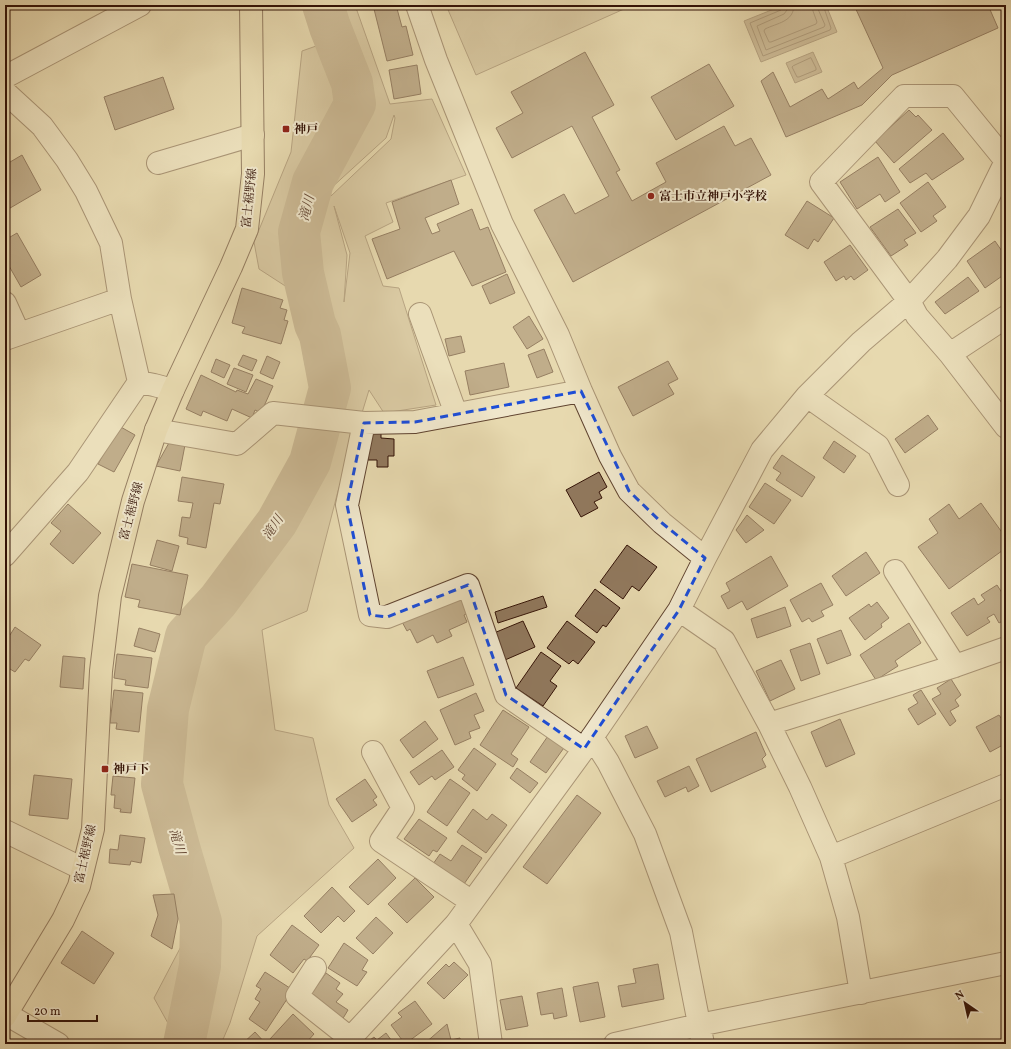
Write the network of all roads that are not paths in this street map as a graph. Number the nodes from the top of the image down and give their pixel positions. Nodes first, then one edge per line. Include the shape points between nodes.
1 (140, 5) edge
2 (252, 5) edge
3 (417, 5) edge
4 (5, 77) edge
5 (5, 92) edge
6 (253, 135) junction
7 (1006, 161) edge
8 (158, 163) dead end
9 (120, 299) junction
10 (909, 301) junction
11 (5, 303) edge
12 (420, 314) dead end
13 (1006, 317) edge
14 (12, 336) edge
15 (950, 354) junction
16 (139, 382) junction
17 (173, 390) junction
18 (581, 391) junction
19 (807, 396) junction
20 (456, 414) junction
21 (364, 423) junction
22 (1006, 427) edge
23 (156, 430) junction
24 (898, 485) dead end
25 (5, 555) edge
26 (705, 558) junction
27 (895, 571) dead end
28 (679, 610) junction
29 (1006, 648) edge
30 (955, 666) junction
31 (768, 724) junction
32 (588, 743) junction
33 (373, 752) dead end
34 (1006, 785) edge
35 (5, 831) edge
36 (831, 857) junction
37 (83, 869) junction
38 (472, 902) junction
39 (456, 924) junction
40 (1006, 963) edge
41 (315, 968) dead end
42 (862, 993) junction
43 (6, 1015) edge
44 (701, 1035) edge
45 (347, 1041) edge
46 (58, 1044) edge
47 (492, 1044) edge
48 (615, 1044) edge

1 - 4 street
2 - 6 main road, 富士裾野線
3 - 18 street via 436,60 502,224 558,335
5 - 9 street via 42,126 86,191 111,243
6 - 8 street
6 - 17 main road, 富士裾野線 via 253,174 247,229
7 - 10 street via 979,216 947,259
7 - 10 street via 953,96 904,96 821,182
9 - 14 street
9 - 16 street
10 - 15 street via 917,316
10 - 19 street via 861,342
11 - 14 street
12 - 20 street
13 - 15 street
15 - 22 street
16 - 17 street
16 - 25 street via 78,472
17 - 23 main road, 富士裾野線
18 - 20 street
18 - 26 street via 629,491 662,524
19 - 24 street via 878,446
19 - 26 street via 762,450
20 - 21 street via 415,422
21 - 23 street via 273,413 237,444
21 - 32 street via 347,505 370,615 387,617 468,585 506,695
23 - 37 main road, 富士裾野線 via 133,501 110,596 101,671 93,829
26 - 28 street
27 - 30 street
28 - 31 street via 724,641
28 - 32 street
29 - 30 street
30 - 31 street
31 - 36 street
32 - 38 street
32 - 44 street via 608,762 645,834 681,932
33 - 38 street via 403,808 381,841
34 - 36 street
35 - 37 street
36 - 42 street via 848,917
37 - 43 main road, 富士裾野線 via 79,886 63,920
38 - 39 street
39 - 45 street
39 - 47 street via 480,964
40 - 42 street
41 - 45 street via 297,996
42 - 44 street
43 - 46 street
44 - 48 street

